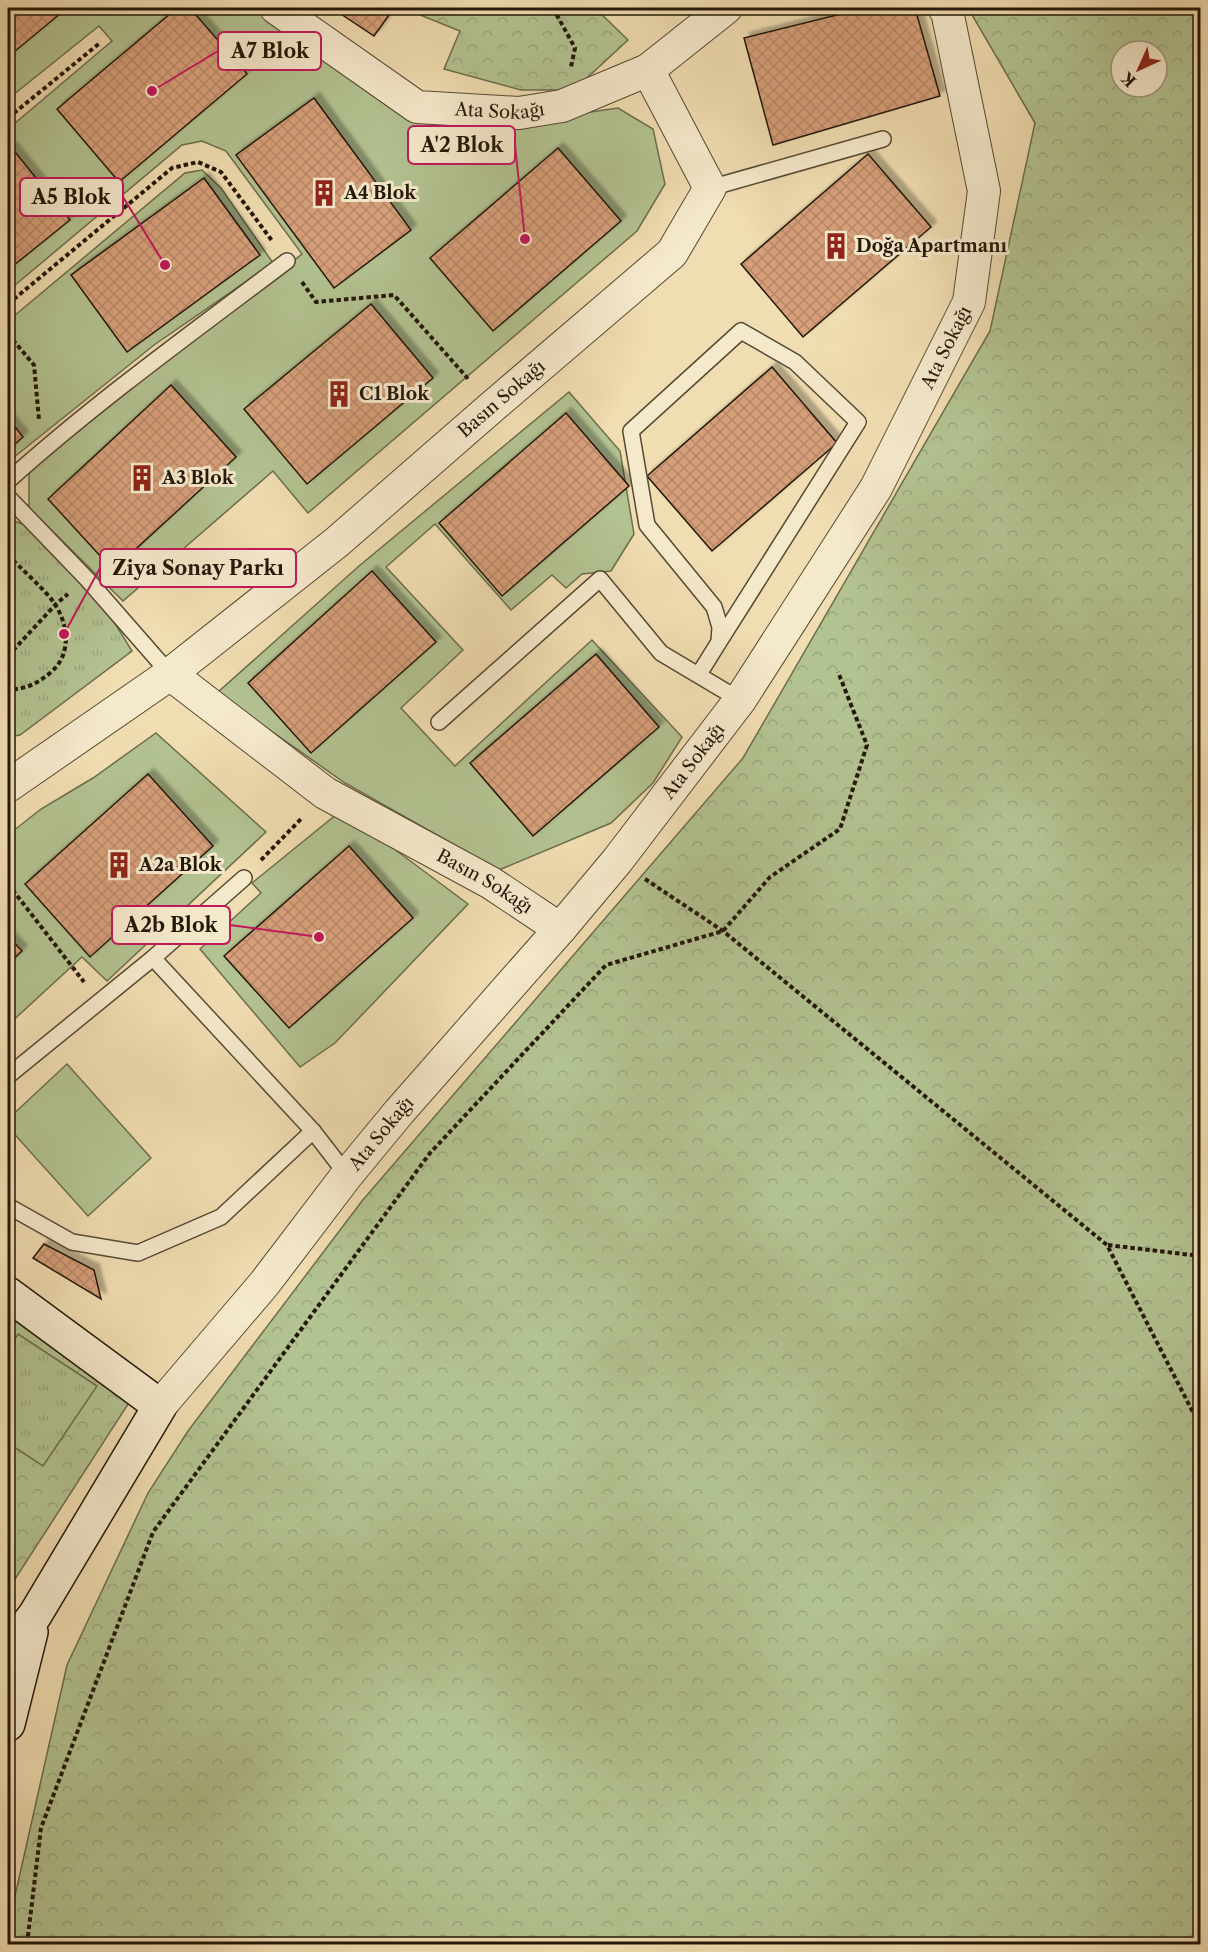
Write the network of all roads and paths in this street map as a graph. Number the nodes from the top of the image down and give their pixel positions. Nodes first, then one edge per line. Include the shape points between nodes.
1 (276, 8) edge
2 (553, 8) edge
3 (726, 8) edge
4 (944, 8) edge
5 (101, 42) dead end
6 (648, 70) junction
7 (562, 106) junction
8 (8, 118) edge
9 (883, 139) dead end
10 (710, 188) junction
11 (287, 261) junction
12 (8, 304) edge
13 (8, 334) edge
14 (493, 406) junction
15 (43, 450) junction
16 (8, 481) edge
17 (8, 497) edge
18 (8, 555) edge
19 (87, 579) junction
20 (56, 604) junction
21 (719, 642) junction
22 (8, 656) edge
23 (838, 672) dead end
24 (170, 674) junction
25 (699, 674) junction
26 (8, 688) edge
27 (741, 700) junction
28 (439, 722) dead end
29 (8, 786) edge
30 (325, 793) junction
31 (617, 861) junction
32 (244, 878) joint
33 (8, 884) edge
34 (560, 929) junction
35 (723, 931) junction
36 (153, 958) junction
37 (99, 1002) junction
38 (8, 1076) edge
39 (314, 1131) junction
40 (347, 1175) junction
41 (8, 1206) edge
42 (1107, 1245) junction
43 (1200, 1256) edge
44 (8, 1294) edge
45 (160, 1406) junction
46 (1200, 1426) edge
47 (35, 1616) junction
48 (8, 1656) edge
49 (8, 1724) edge
50 (27, 1944) edge

1 - 7 street, Ata Sokağı via 417,107 519,113
2 - 7 path via 575,48
3 - 6 street, Ata Sokağı
4 - 27 street, Ata Sokağı via 984,190 969,302 876,488
5 - 8 path
6 - 7 street, Ata Sokağı
6 - 10 street
9 - 10 lane
10 - 14 street, Basın Sokağı via 672,253
11 - 12 path via 221,172 198,162 172,168
11 - 14 path via 316,302 394,295
11 - 15 lane
13 - 15 path via 34,365
14 - 24 street, Basın Sokağı via 337,542
15 - 16 lane
17 - 19 lane
18 - 20 path
19 - 20 path
19 - 24 lane
20 - 22 path
20 - 26 path via 67,633 64,653 54,670 39,681 20,690
21 - 21 lane via 720,627 714,607 647,525 631,431 741,331 795,362 858,422
21 - 25 lane
23 - 35 path via 867,745 840,829 770,877
24 - 29 street, Basın Sokağı
24 - 30 street, Basın Sokağı
25 - 27 lane
25 - 28 lane via 661,652 600,579
27 - 31 street, Ata Sokağı
30 - 32 path
30 - 34 street, Basın Sokağı via 491,883
31 - 34 street, Ata Sokağı
31 - 35 path
32 - 36 lane
33 - 37 path
34 - 40 street, Ata Sokağı
35 - 42 path
35 - 50 path via 606,965 430,1153 153,1532 41,1828
36 - 37 lane
36 - 39 lane
37 - 38 lane
39 - 40 lane
39 - 41 lane via 221,1217 138,1252 72,1242
40 - 45 street, Ata Sokağı via 264,1284
42 - 43 path
42 - 46 path
44 - 45 street
45 - 47 street
47 - 48 street
47 - 49 street

